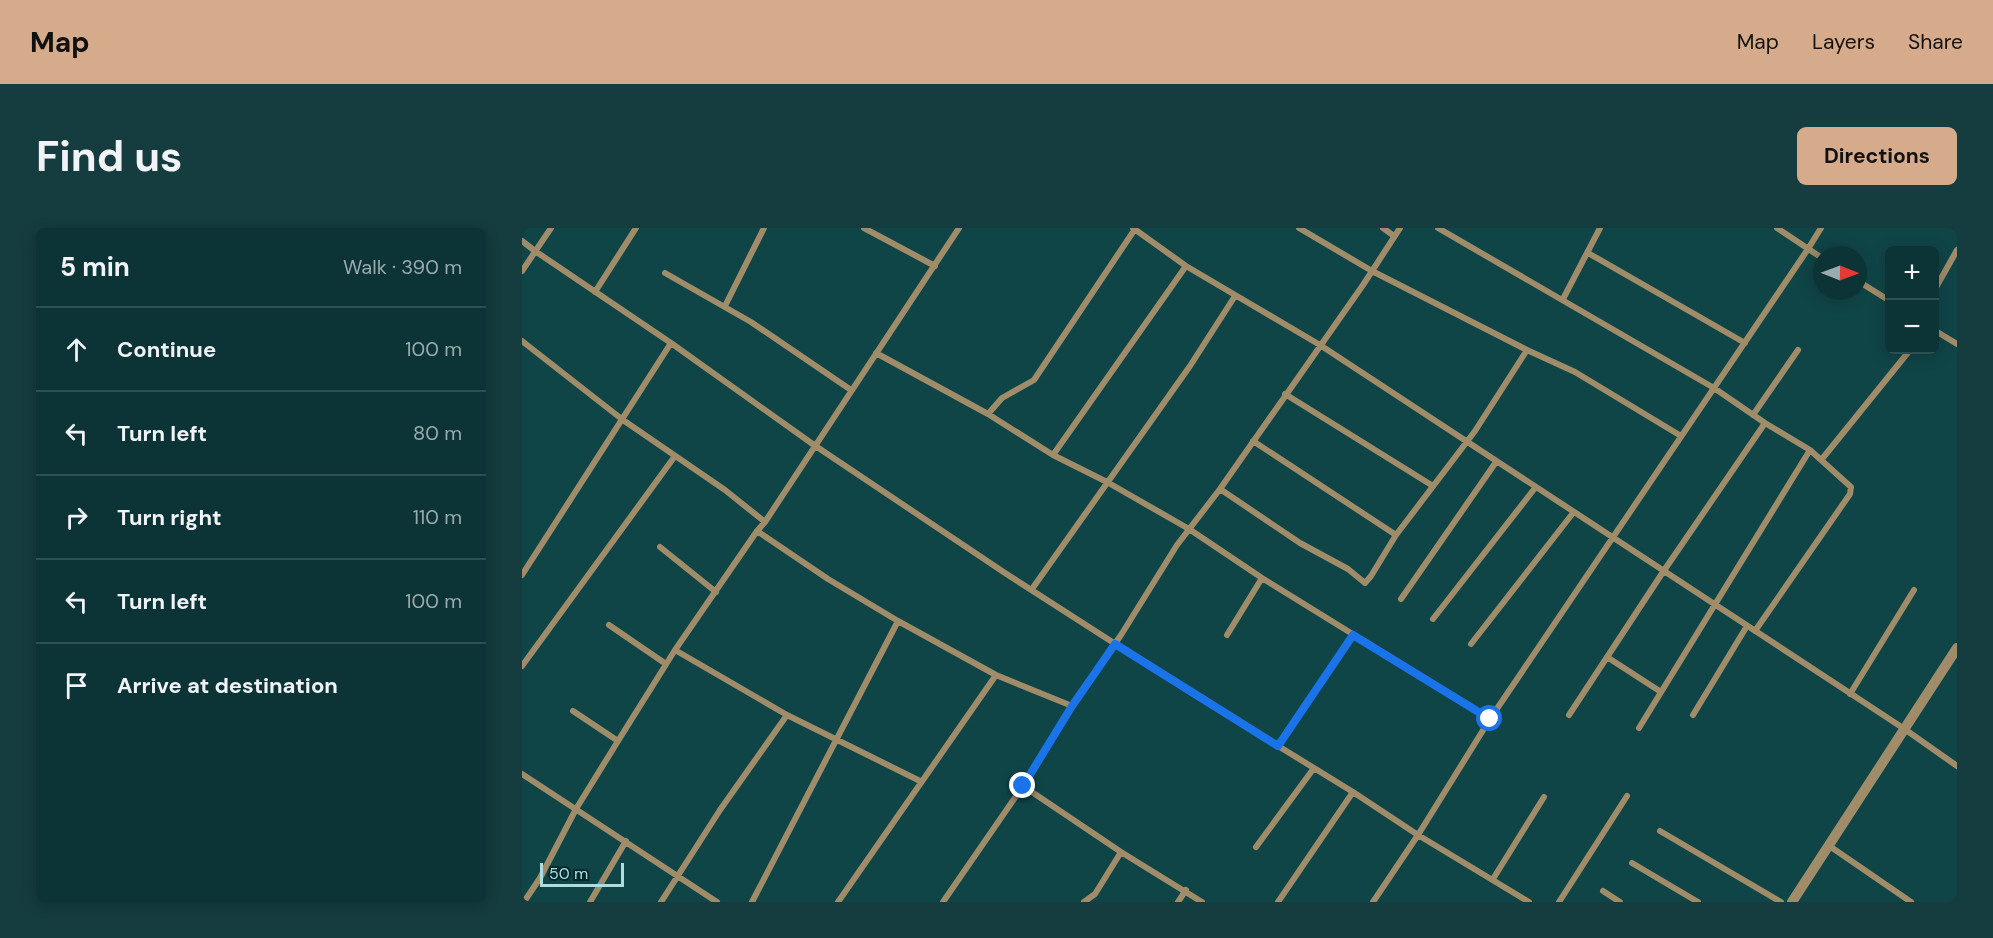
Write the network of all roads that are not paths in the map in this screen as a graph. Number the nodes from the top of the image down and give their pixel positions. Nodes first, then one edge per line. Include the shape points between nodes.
1 (551, 228) edge
2 (636, 228) edge
3 (764, 228) edge
4 (864, 228) edge
5 (959, 228) edge
6 (1299, 228) edge
7 (1383, 228) edge
8 (1400, 228) edge
9 (1438, 228) edge
10 (1600, 228) edge
11 (1777, 228) edge
12 (1821, 228) edge
13 (1134, 229) edge
14 (1394, 236) junction
15 (522, 240) edge
16 (1808, 249) junction
17 (1957, 250) edge
18 (535, 251) junction
19 (1813, 252) edge
20 (1588, 253) junction
21 (935, 266) junction
22 (1186, 266) junction
23 (522, 271) edge
24 (1372, 271) junction
25 (664, 273) dead end
26 (1939, 284) edge
27 (1867, 287) edge
28 (596, 292) junction
29 (1235, 296) junction
30 (1563, 299) junction
31 (1888, 300) edge
32 (725, 306) junction
33 (1939, 332) edge
34 (522, 341) edge
35 (1957, 342) edge
36 (671, 343) junction
37 (1745, 343) junction
38 (1320, 345) junction
39 (1527, 350) junction
40 (1798, 350) dead end
41 (876, 353) junction
42 (1907, 354) edge
43 (1714, 388) junction
44 (850, 390) junction
45 (1286, 394) junction
46 (988, 414) junction
47 (1753, 415) junction
48 (622, 420) junction
49 (1765, 423) junction
50 (1681, 436) junction
51 (1253, 441) junction
52 (1466, 441) junction
53 (814, 445) junction
54 (1810, 450) junction
55 (1053, 454) junction
56 (675, 456) junction
57 (1822, 459) junction
58 (1496, 462) junction
59 (1107, 482) junction
60 (1433, 486) junction
61 (1535, 488) junction
62 (1220, 489) junction
63 (1573, 513) junction
64 (765, 522) junction
65 (1188, 529) junction
66 (757, 531) junction
67 (1396, 535) junction
68 (1612, 538) junction
69 (660, 547) dead end
70 (1663, 572) junction
71 (522, 575) edge
72 (1262, 578) junction
73 (1032, 589) junction
74 (1914, 590) dead end
75 (716, 592) junction
76 (1401, 599) dead end
77 (1713, 605) junction
78 (1433, 619) dead end
79 (898, 621) junction
80 (609, 625) dead end
81 (1747, 626) junction
82 (1755, 632) junction
83 (1227, 635) dead end
84 (1353, 635) junction
85 (1115, 644) junction
86 (1471, 644) dead end
87 (1957, 648) edge
88 (675, 650) junction
89 (1607, 657) junction
90 (666, 664) junction
91 (522, 666) edge
92 (996, 675) junction
93 (1661, 692) junction
94 (1850, 694) junction
95 (1072, 706) junction
96 (573, 711) dead end
97 (1569, 715) dead end
98 (1693, 715) dead end
99 (787, 716) junction
100 (1490, 719) junction
101 (1639, 728) dead end
102 (1903, 728) junction
103 (836, 739) junction
104 (618, 741) junction
105 (1278, 746) junction
106 (1957, 766) edge
107 (1314, 768) junction
108 (522, 774) edge
109 (920, 781) junction
110 (1023, 786) junction
111 (1353, 792) junction
112 (1627, 796) dead end
113 (1544, 797) dead end
114 (576, 809) junction
115 (1660, 831) dead end
116 (1418, 835) junction
117 (626, 842) junction
118 (1828, 845) junction
119 (1256, 847) dead end
120 (1121, 852) junction
121 (1632, 863) dead end
122 (677, 875) junction
123 (1493, 879) junction
124 (1186, 890) junction
125 (1603, 891) dead end
126 (526, 901) edge
127 (590, 902) edge
128 (661, 902) edge
129 (717, 902) edge
130 (752, 902) edge
131 (838, 902) edge
132 (943, 902) edge
133 (1084, 902) edge
134 (1178, 902) edge
135 (1202, 902) edge
136 (1278, 902) edge
137 (1373, 902) edge
138 (1529, 902) edge
139 (1558, 902) edge
140 (1620, 902) edge
141 (1698, 902) edge
142 (1790, 902) edge
143 (1911, 902) edge

1 - 18 street
2 - 28 street
3 - 32 street
4 - 21 street
5 - 21 street
6 - 24 street
7 - 14 street
8 - 14 street
9 - 30 street
10 - 20 street
11 - 16 street
12 - 16 street
13 - 22 street
13 - 46 street via 1034,380 1002,398
14 - 24 street
15 - 18 street
16 - 19 street
16 - 37 street
17 - 26 street
18 - 23 street
18 - 28 street
20 - 30 street
20 - 37 street
21 - 41 street
22 - 29 street
22 - 55 street
24 - 38 street
24 - 39 street
25 - 32 street
27 - 31 street
28 - 36 street
29 - 38 street
29 - 59 street
30 - 43 street
32 - 44 street
33 - 35 street
34 - 48 street
36 - 48 street
36 - 53 street
37 - 43 street
38 - 45 street
38 - 52 street
39 - 50 street via 1575,372
39 - 52 street
40 - 47 street
41 - 44 street
41 - 46 street
42 - 57 street
43 - 47 street
43 - 50 street
44 - 53 street
45 - 51 street
45 - 60 street
46 - 55 street
47 - 49 street
48 - 56 street
48 - 71 street
49 - 54 street
49 - 70 street
50 - 68 street
51 - 62 street
51 - 67 street
52 - 58 street
52 - 60 street
53 - 64 street
53 - 73 street
54 - 57 street
54 - 77 street
55 - 59 street
56 - 64 street
56 - 91 street
57 - 82 street via 1852,490
58 - 61 street
58 - 76 street
59 - 65 street
59 - 73 street
60 - 67 street
61 - 63 street
61 - 78 street
62 - 65 street
62 - 67 street via 1365,583
63 - 68 street
63 - 86 street
64 - 66 street
65 - 72 street
65 - 85 street
66 - 75 street
66 - 79 street
68 - 70 street
68 - 100 street
69 - 75 street
70 - 77 street
70 - 89 street
72 - 83 street
72 - 84 street
73 - 85 street
74 - 94 street
75 - 88 street
77 - 81 street
77 - 93 street
79 - 92 street
79 - 103 street
80 - 90 street
81 - 82 street
81 - 98 street
82 - 94 street
84 - 100 street
84 - 105 street
85 - 95 street
85 - 105 street
87 - 102 street
88 - 90 street
88 - 99 street
89 - 93 street
89 - 97 street
90 - 104 street
92 - 95 street
92 - 109 street
93 - 101 street
94 - 102 street
95 - 110 street
96 - 104 street
99 - 103 street
99 - 122 street
100 - 116 street
102 - 106 street
102 - 118 street
103 - 109 street
103 - 130 street
104 - 114 street
105 - 107 street
107 - 111 street
107 - 119 street
108 - 114 street
109 - 131 street
110 - 120 street
110 - 132 street
111 - 116 street
111 - 136 street
112 - 139 street
113 - 123 street
114 - 117 street
114 - 126 street
115 - 142 street
116 - 123 street
116 - 137 street
117 - 122 street
117 - 127 street
118 - 142 street
118 - 143 street
120 - 124 street
120 - 133 street via 1095,894
121 - 141 street
122 - 128 street
122 - 129 street
123 - 138 street
124 - 134 street
124 - 135 street
125 - 140 street

